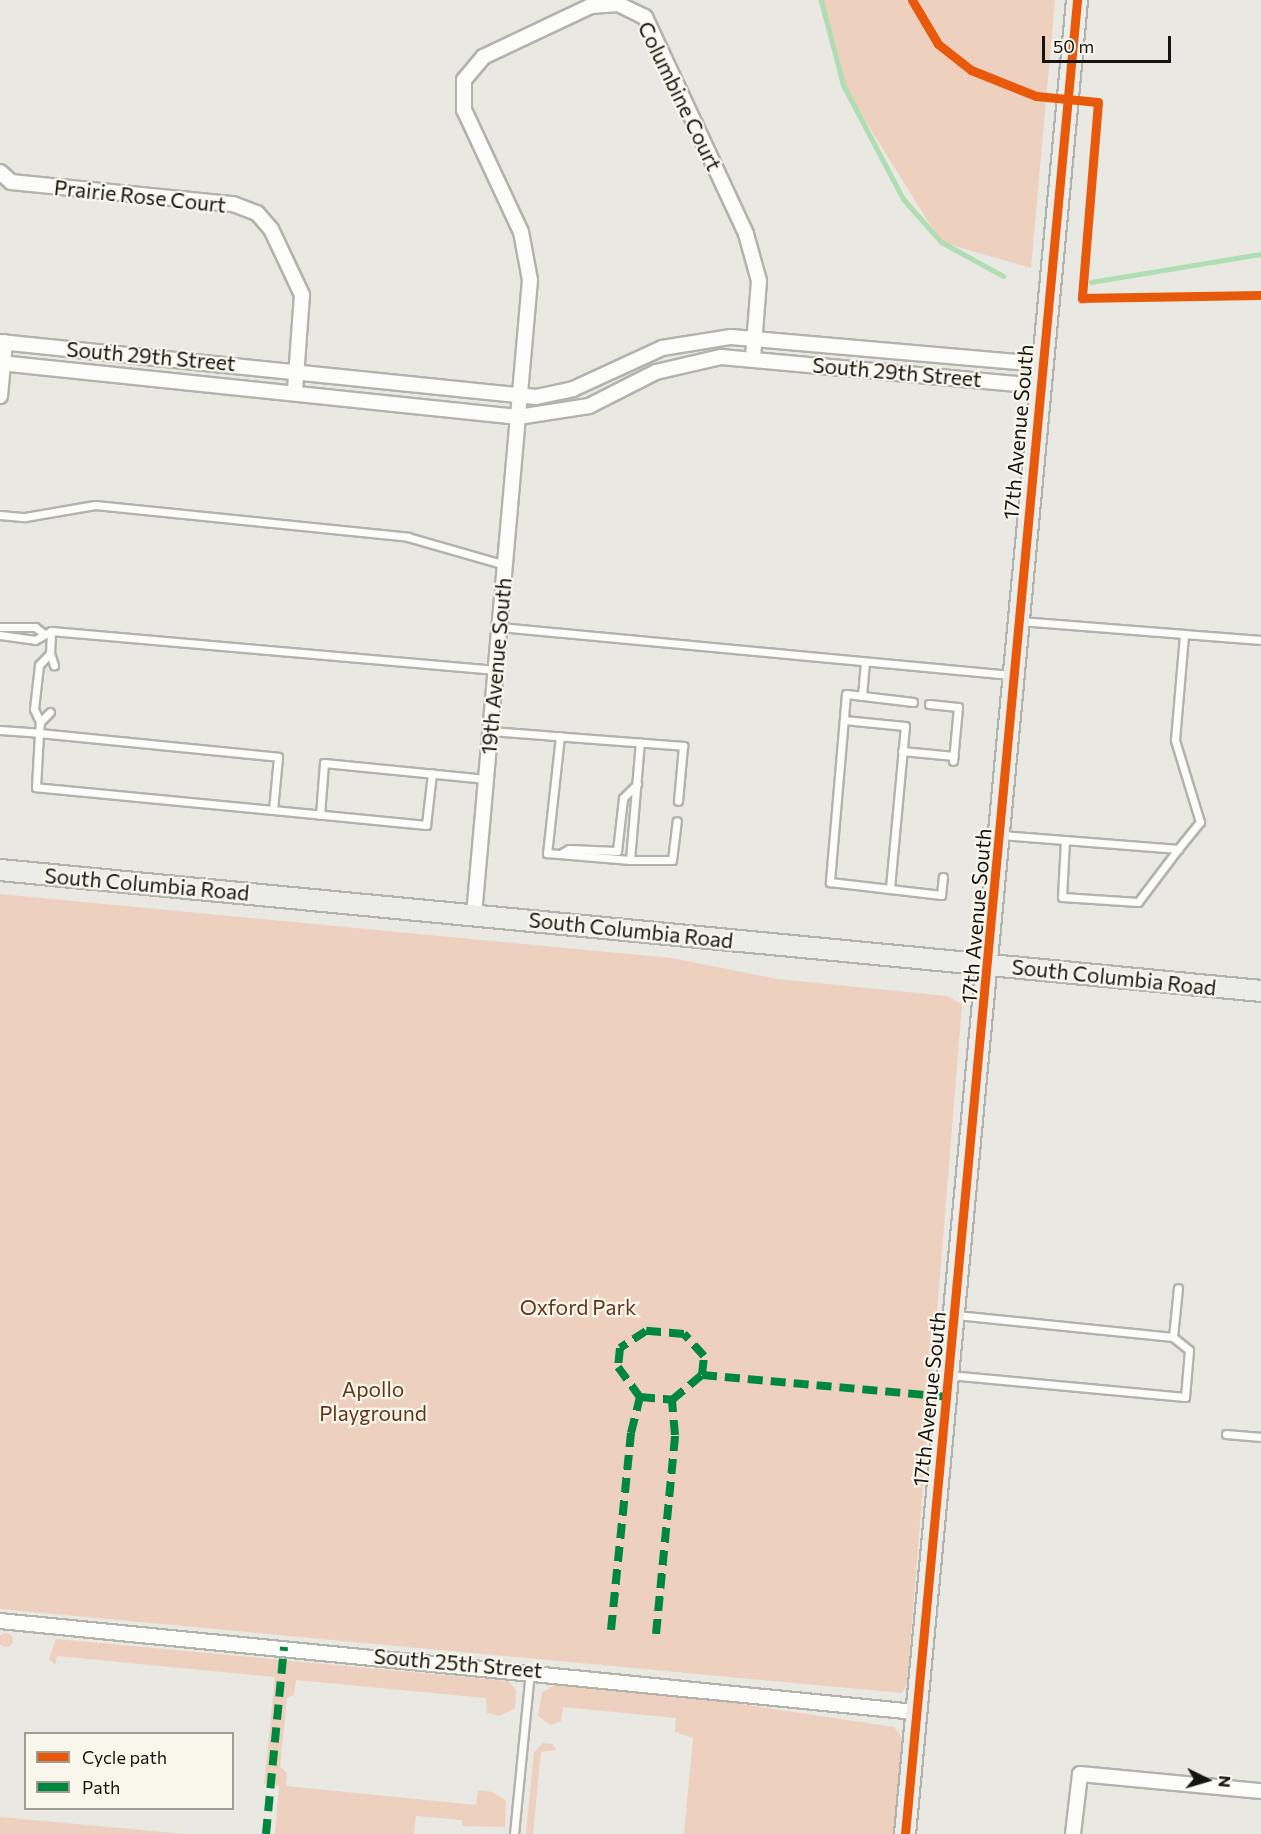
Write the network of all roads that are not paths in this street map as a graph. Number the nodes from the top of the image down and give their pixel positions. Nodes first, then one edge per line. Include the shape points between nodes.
1 (1077, 0) edge
2 (0, 172) edge
3 (755, 339) junction
4 (2, 342) edge
5 (753, 358) junction
6 (1, 363) edge
7 (1042, 364) junction
8 (298, 370) junction
9 (1040, 386) junction
10 (295, 391) junction
11 (520, 394) junction
12 (0, 396) edge
13 (518, 417) junction
14 (0, 515) edge
15 (505, 565) junction
16 (1020, 621) junction
17 (0, 627) edge
18 (500, 627) junction
19 (47, 632) junction
20 (1184, 634) junction
21 (0, 635) edge
22 (1261, 640) edge
23 (50, 653) junction
24 (865, 663) junction
25 (54, 665) dead end
26 (496, 670) junction
27 (1015, 675) junction
28 (862, 696) junction
29 (913, 702) dead end
30 (929, 704) dead end
31 (50, 712) dead end
32 (844, 720) junction
33 (40, 722) junction
34 (0, 730) edge
35 (490, 730) junction
36 (39, 734) junction
37 (560, 736) junction
38 (640, 742) junction
39 (902, 751) junction
40 (432, 773) junction
41 (486, 779) junction
42 (637, 784) junction
43 (678, 801) dead end
44 (273, 810) junction
45 (320, 815) junction
46 (676, 821) dead end
47 (1001, 834) junction
48 (1065, 840) junction
49 (1178, 849) junction
50 (560, 854) junction
51 (630, 861) junction
52 (2, 872) edge
53 (943, 877) dead end
54 (890, 889) junction
55 (474, 915) junction
56 (990, 965) junction
57 (1261, 992) edge
58 (1178, 1288) dead end
59 (955, 1315) junction
60 (1173, 1337) junction
61 (949, 1375) junction
62 (1226, 1434) dead end
63 (1261, 1437) edge
64 (0, 1621) edge
65 (530, 1670) junction
66 (915, 1712) junction
67 (1261, 1791) edge
68 (514, 1834) edge
69 (905, 1834) edge
70 (1073, 1834) edge

1 - 7 street, 17th Avenue South
2 - 8 street, Prairie Rose Court via 11,182 232,204 257,213 271,229 302,295
3 - 5 street
3 - 7 street, South 29th Street
3 - 11 street, South 29th Street via 685,342 556,395
3 - 11 street, Columbine Court via 759,281 746,234 645,17 618,4 591,6 483,57 464,80 464,110 528,254
4 - 6 street, South 29th Street
4 - 8 street, South 29th Street
5 - 9 street, South 29th Street
5 - 13 street, South 29th Street via 689,361 589,406
6 - 10 street, South 29th Street
6 - 12 street
7 - 9 street, 17th Avenue South
8 - 10 street
8 - 11 street, South 29th Street
9 - 16 street, 17th Avenue South
10 - 13 street, South 29th Street
11 - 13 street
13 - 15 street, 19th Avenue South
14 - 15 lane via 103,505 408,537
15 - 18 street, 19th Avenue South
16 - 20 lane
16 - 27 street, 17th Avenue South
17 - 19 lane via 35,627
18 - 24 lane
18 - 26 street, 19th Avenue South
19 - 21 lane via 35,640
19 - 23 lane
19 - 26 lane
20 - 22 lane
20 - 49 lane via 1174,740 1200,822
23 - 25 lane
23 - 33 lane via 39,665 34,709
24 - 27 lane
24 - 28 lane
26 - 35 street, 19th Avenue South
27 - 47 street, 17th Avenue South
28 - 29 lane
28 - 32 lane via 846,694
30 - 39 lane via 958,707 953,758
31 - 33 lane
32 - 39 lane via 905,726
32 - 54 lane via 830,882
33 - 36 lane
34 - 36 lane
35 - 37 lane
35 - 41 street, 19th Avenue South
36 - 44 lane via 36,787
36 - 44 lane via 278,757
37 - 38 lane
37 - 50 lane via 548,853
38 - 42 lane
38 - 43 lane via 683,746
39 - 54 lane
40 - 41 lane
40 - 45 lane via 426,825
40 - 45 lane via 324,763
41 - 55 street, 19th Avenue South
42 - 50 lane via 623,798 617,851 569,849
42 - 51 lane
44 - 45 lane
46 - 51 lane via 672,860
47 - 48 lane
47 - 56 street, 17th Avenue South
48 - 49 lane
48 - 49 lane via 1062,897 1138,902
50 - 51 lane
52 - 55 street, South Columbia Road
53 - 54 lane via 941,895
55 - 56 street, South Columbia Road
56 - 57 street, South Columbia Road
56 - 59 street, 17th Avenue South
58 - 60 lane
59 - 60 lane
59 - 61 street, 17th Avenue South
60 - 61 lane via 1189,1350 1185,1397
61 - 66 street, 17th Avenue South
62 - 63 lane
64 - 65 street, South 25th Street
65 - 66 street, South 25th Street
65 - 68 lane
66 - 69 street, 17th Avenue South
67 - 70 street via 1080,1774

